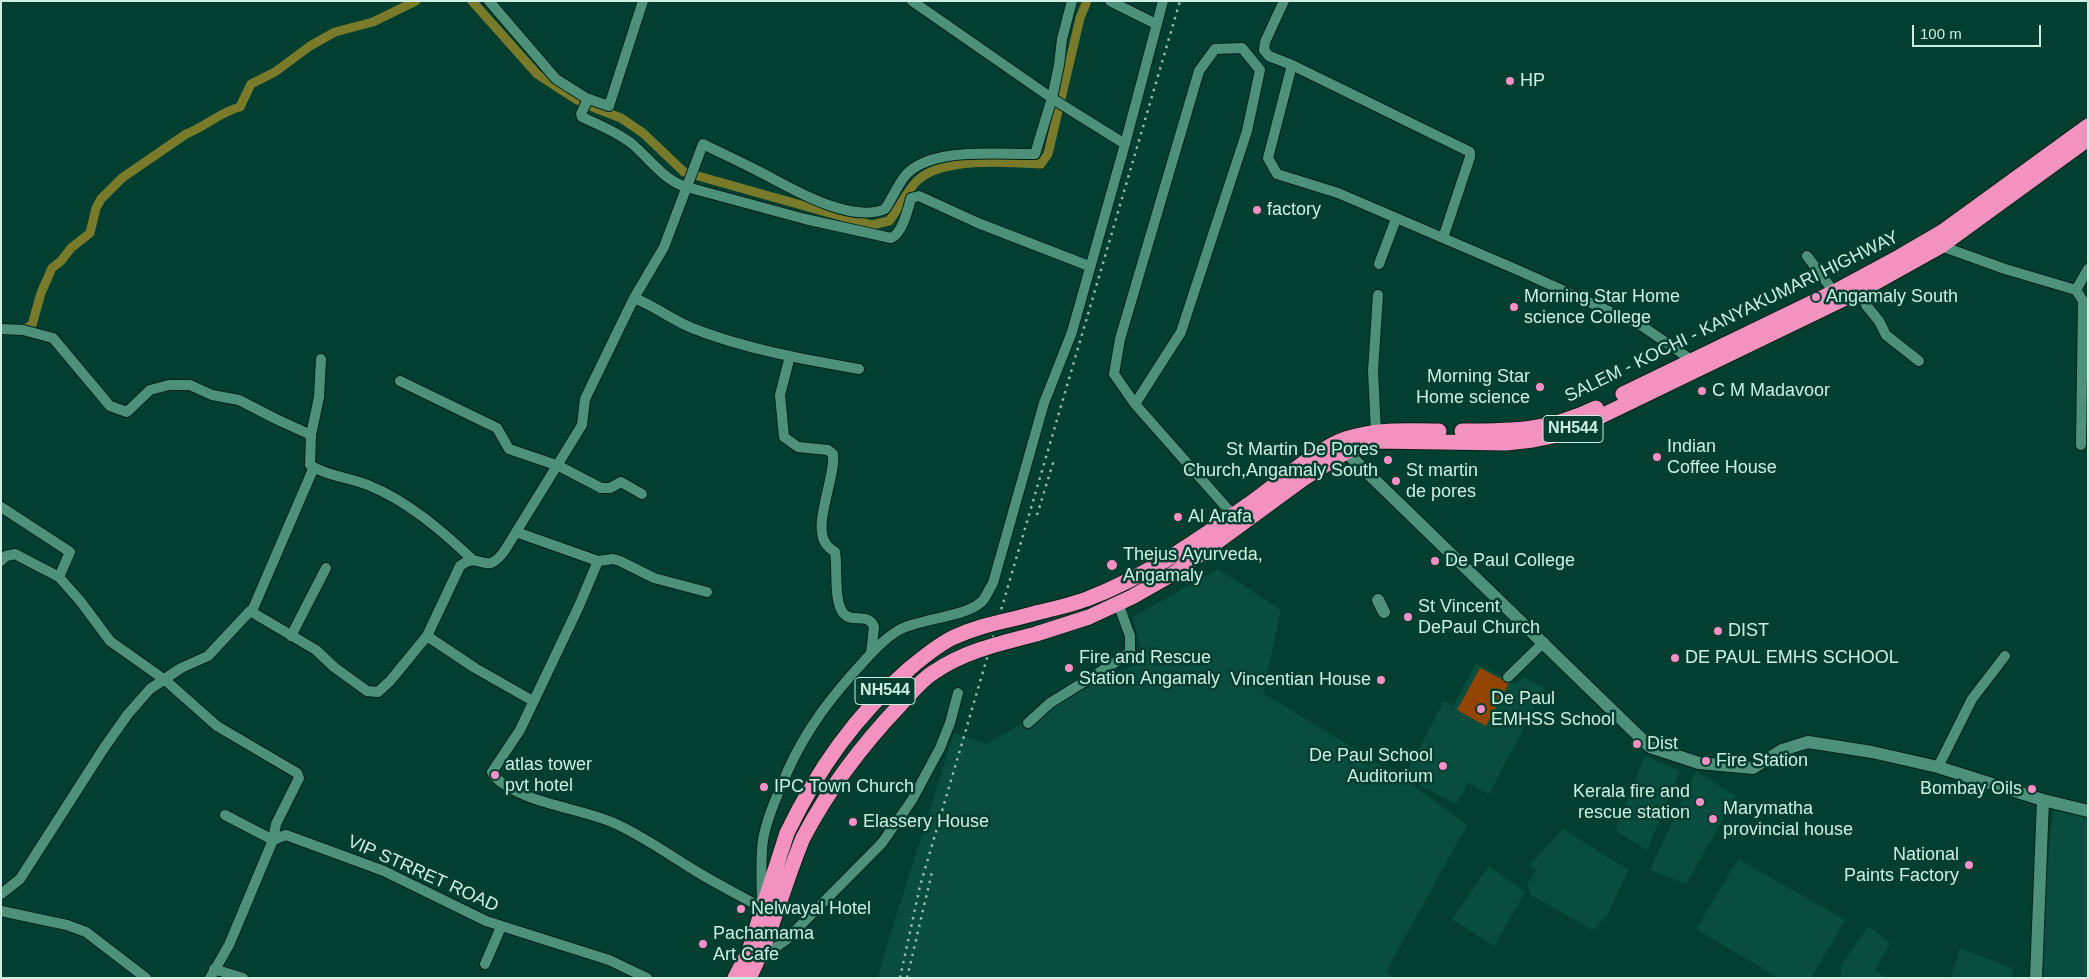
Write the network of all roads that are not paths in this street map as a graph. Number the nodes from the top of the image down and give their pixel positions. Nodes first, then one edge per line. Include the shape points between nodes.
1 (489, 1) edge
2 (643, 1) edge
3 (912, 1) edge
4 (1072, 1) edge
5 (1110, 1) edge
6 (1163, 1) edge
7 (1284, 1) edge
8 (1156, 24) junction
9 (1292, 65) junction
10 (1054, 99) junction
11 (585, 104) junction
12 (2088, 126) edge
13 (2088, 139) edge
14 (1125, 144) junction
15 (686, 187) junction
16 (1396, 219) junction
17 (1443, 238) junction
18 (1941, 246) junction
19 (1807, 256) dead end
20 (1379, 264) dead end
21 (1089, 266) junction
22 (2088, 269) edge
23 (1862, 290) junction
24 (2076, 290) junction
25 (1834, 292) junction
26 (1378, 296) dead end
27 (634, 298) junction
28 (1, 329) edge
29 (790, 356) junction
30 (322, 359) dead end
31 (1693, 361) junction
32 (1919, 361) dead end
33 (859, 369) dead end
34 (400, 381) dead end
35 (1136, 404) junction
36 (1376, 431) junction
37 (311, 434) junction
38 (2081, 445) dead end
39 (1345, 446) junction
40 (559, 466) junction
41 (314, 467) junction
42 (642, 494) dead end
43 (1, 507) edge
44 (1233, 515) junction
45 (516, 532) junction
46 (473, 560) junction
47 (598, 560) junction
48 (1, 561) edge
49 (326, 568) dead end
50 (59, 577) junction
51 (706, 592) dead end
52 (1087, 599) junction
53 (1378, 600) dead end
54 (1118, 603) junction
55 (252, 611) junction
56 (1384, 612) dead end
57 (1089, 617) junction
58 (291, 636) junction
59 (427, 636) junction
60 (1544, 642) junction
61 (871, 654) junction
62 (2005, 656) dead end
63 (1508, 677) dead end
64 (166, 680) junction
65 (958, 693) dead end
66 (532, 701) junction
67 (1028, 723) dead end
68 (1938, 766) junction
69 (2043, 800) junction
70 (2088, 811) edge
71 (225, 815) dead end
72 (273, 840) junction
73 (1, 894) edge
74 (762, 908) junction
75 (1, 911) edge
76 (501, 927) junction
77 (758, 959) junction
78 (485, 964) dead end
79 (212, 973) edge
80 (146, 978) edge
81 (243, 978) edge
82 (647, 978) edge
83 (735, 978) edge
84 (749, 978) edge
85 (2036, 978) edge

1 - 11 street via 556,79
2 - 11 street via 609,106
3 - 10 street
4 - 10 street via 1062,40
5 - 8 street
6 - 8 street
7 - 9 street via 1264,50 1268,56
8 - 14 street
9 - 16 street via 1268,158 1272,168 1277,174 1338,193
9 - 17 street via 1470,152
10 - 14 street
10 - 15 street via 1035,154 983,153 924,161 905,176 885,209 879,212 846,210 821,203 703,144
11 - 15 street via 582,117 621,136 672,180
12 - 25 highway, SALEM - KOCHI - KANYAKUMARI HIGHWAY / NH544 via 1942,232
13 - 18 highway, SALEM - KOCHI - KANYAKUMARI HIGHWAY / NH544
14 - 21 street
15 - 21 street via 891,238 899,230 911,198 919,196 978,223
15 - 27 street via 664,247
16 - 17 street
16 - 20 street
17 - 31 street via 1642,326
18 - 23 highway, SALEM - KOCHI - KANYAKUMARI HIGHWAY / NH544
18 - 24 street
19 - 25 street
21 - 61 street via 1072,332 1044,404 993,583 983,601 966,611 899,630
22 - 24 street
23 - 32 street via 1866,305 1886,335
23 - 39 highway, SALEM - KOCHI - KANYAKUMARI HIGHWAY / NH544 via 1563,434 1506,442 1376,441
24 - 38 street via 2083,300
25 - 31 highway, SALEM - KOCHI - KANYAKUMARI HIGHWAY / NH544
26 - 36 street via 1373,372
27 - 29 street via 691,327
27 - 40 street via 585,399 582,425
28 - 37 street via 23,330 53,338 110,406 127,412 150,390 170,385 190,386 212,395 239,400
29 - 33 street
29 - 61 street via 780,395 784,437 798,447 828,450 833,454 822,535 835,552 840,608 850,617 866,618 873,623
30 - 37 street via 319,397
31 - 36 highway, SALEM - KOCHI - KANYAKUMARI HIGHWAY / NH544 via 1583,414 1540,427 1504,431
34 - 40 street via 497,428 509,449
35 - 35 street via 1114,374 1120,339 1198,71 1215,50 1242,48 1260,70 1247,131 1181,332
35 - 44 street
36 - 39 highway, SALEM - KOCHI - KANYAKUMARI HIGHWAY / NH544
37 - 41 street via 309,460
39 - 44 highway, SALEM - KOCHI - KANYAKUMARI HIGHWAY / NH544 via 1313,457
39 - 54 highway, SALEM - KOCHI - KANYAKUMARI HIGHWAY / NH544 via 1195,560
39 - 60 main road
40 - 42 street via 601,488 610,488 621,482
40 - 45 street
41 - 46 street via 368,485 392,497 440,530
41 - 55 street
43 - 50 street via 70,552
44 - 52 highway, SALEM - KOCHI - KANYAKUMARI HIGHWAY / NH544 via 1174,556
45 - 46 street via 495,562 488,564
45 - 47 street
46 - 59 street via 460,566
47 - 51 street via 613,559 654,578
47 - 66 street
48 - 50 street via 16,554
49 - 58 street
50 - 64 street via 110,641
52 - 57 highway
52 - 74 highway, SALEM - KOCHI - KANYAKUMARI HIGHWAY / NH544, bridge via 996,622 950,639 897,680 851,728 807,791 787,833
53 - 56 main road
54 - 57 highway, SALEM - KOCHI - KANYAKUMARI HIGHWAY / NH544
54 - 67 street via 1130,636 1130,651 1050,703
55 - 58 street
55 - 64 street via 208,656 181,668
57 - 77 highway, SALEM - KOCHI - KANYAKUMARI HIGHWAY / NH544, bridge via 982,648 927,678 861,748 828,793 803,838
58 - 59 street via 316,650 367,691 378,692
59 - 66 street
60 - 63 street
60 - 68 main road via 1650,747 1699,763 1754,768 1782,750 1808,742
61 - 74 street via 811,725 789,765 764,838
62 - 68 street via 1972,699
64 - 72 street via 217,726 297,773 299,778 276,824
64 - 73 street via 150,689 128,714 20,879
65 - 77 street via 940,748 912,800 882,843 786,940
66 - 74 street via 516,738 492,772 498,780 541,802 593,815 631,831
68 - 69 main road
69 - 70 main road
69 - 85 main road
71 - 72 street
72 - 76 street, VIP STRRET ROAD via 286,835 384,871
72 - 79 street via 229,944
74 - 83 highway, SALEM - KOCHI - KANYAKUMARI HIGHWAY / NH544 via 748,952
75 - 80 street via 86,932
76 - 78 street
76 - 82 street, VIP STRRET ROAD via 609,960
77 - 84 highway, SALEM - KOCHI - KANYAKUMARI HIGHWAY / NH544
79 - 81 street

